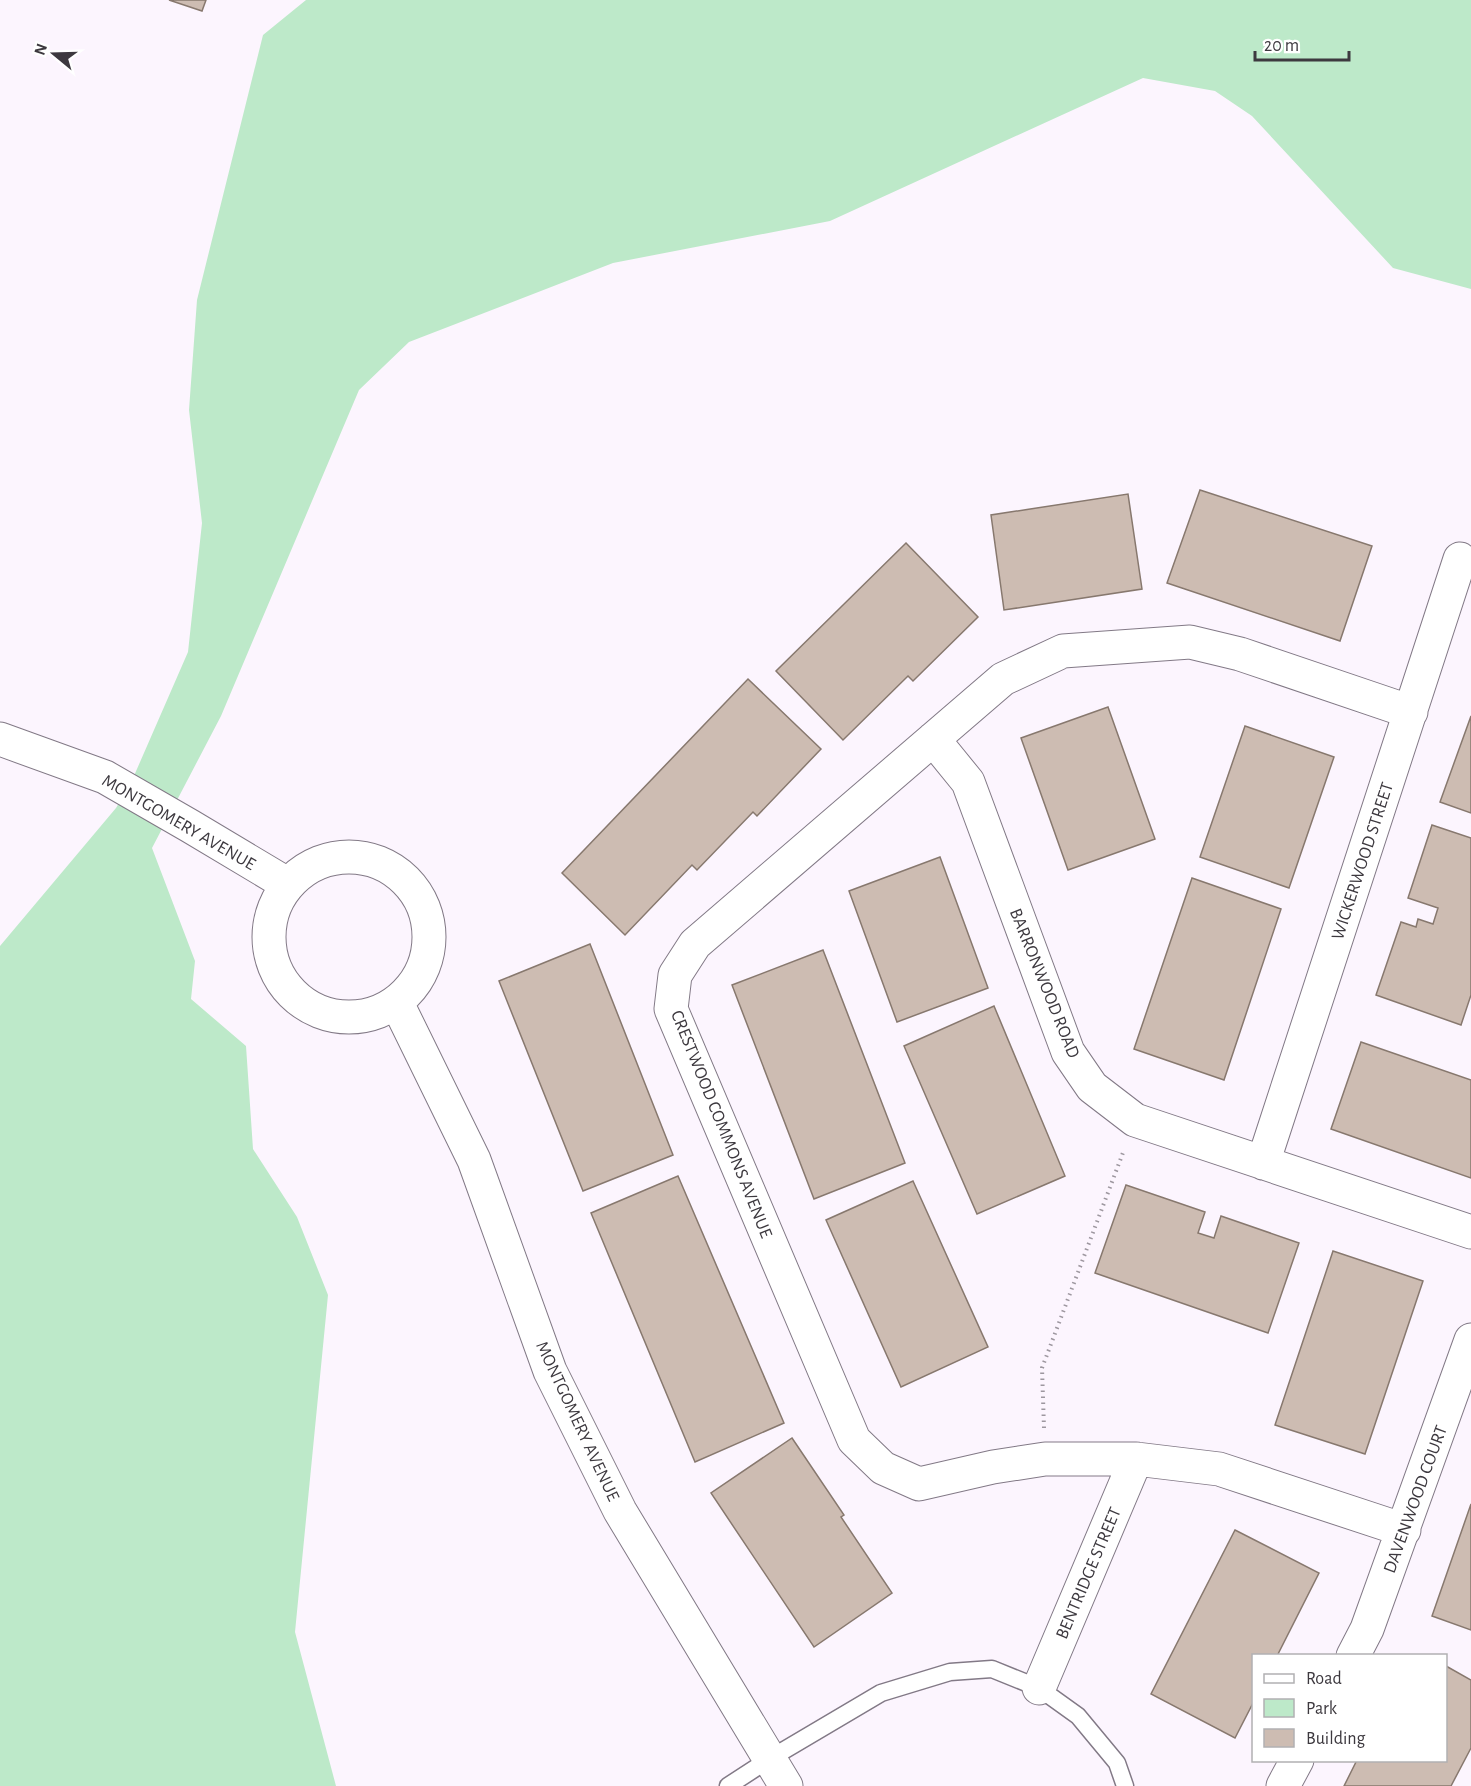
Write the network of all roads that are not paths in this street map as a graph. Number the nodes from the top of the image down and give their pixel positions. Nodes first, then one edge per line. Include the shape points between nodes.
1 (1460, 559) dead end
2 (1411, 712) junction
3 (0, 739) edge
4 (933, 739) junction
5 (287, 884) junction
6 (396, 1003) junction
7 (1263, 1163) junction
8 (1471, 1232) edge
9 (1471, 1340) edge
10 (1136, 1459) junction
11 (1404, 1530) junction
12 (1354, 1654) edge
13 (1039, 1688) junction
14 (1296, 1762) edge
15 (779, 1772) edge
16 (728, 1786) edge
17 (1125, 1786) edge
18 (1283, 1786) edge

1 - 2 street, WICKERWOOD STREET
2 - 4 street, CRESTWOOD COMMONS AVENUE via 1240,654 1190,642 1063,651 1004,678
2 - 7 street, WICKERWOOD STREET
3 - 5 street, MONTGOMERY AVENUE via 105,777
4 - 7 street, BARRONWOOD ROAD via 968,782 1068,1052 1092,1087 1135,1120
4 - 10 street, CRESTWOOD COMMONS AVENUE via 695,944 675,975 671,1009 854,1440 883,1468 919,1484 1045,1459
5 - 6 street via 273,909 268,937 280,980 299,1001 324,1014 352,1018 379,1012
5 - 6 street via 310,865 337,856 365,857 391,867 412,886 422,901 429,928 428,956 416,982
6 - 15 street, MONTGOMERY AVENUE via 474,1160 550,1371 620,1511
7 - 8 street, BARRONWOOD ROAD
9 - 11 street, DAVENWOOD COURT
10 - 11 street, CRESTWOOD COMMONS AVENUE via 1219,1469
10 - 13 street, BENTRIDGE STREET
11 - 12 street, DAVENWOOD COURT
13 - 15 lane via 992,1669 950,1672 881,1693
13 - 17 lane via 1078,1716 1117,1763
14 - 18 street
15 - 16 lane

